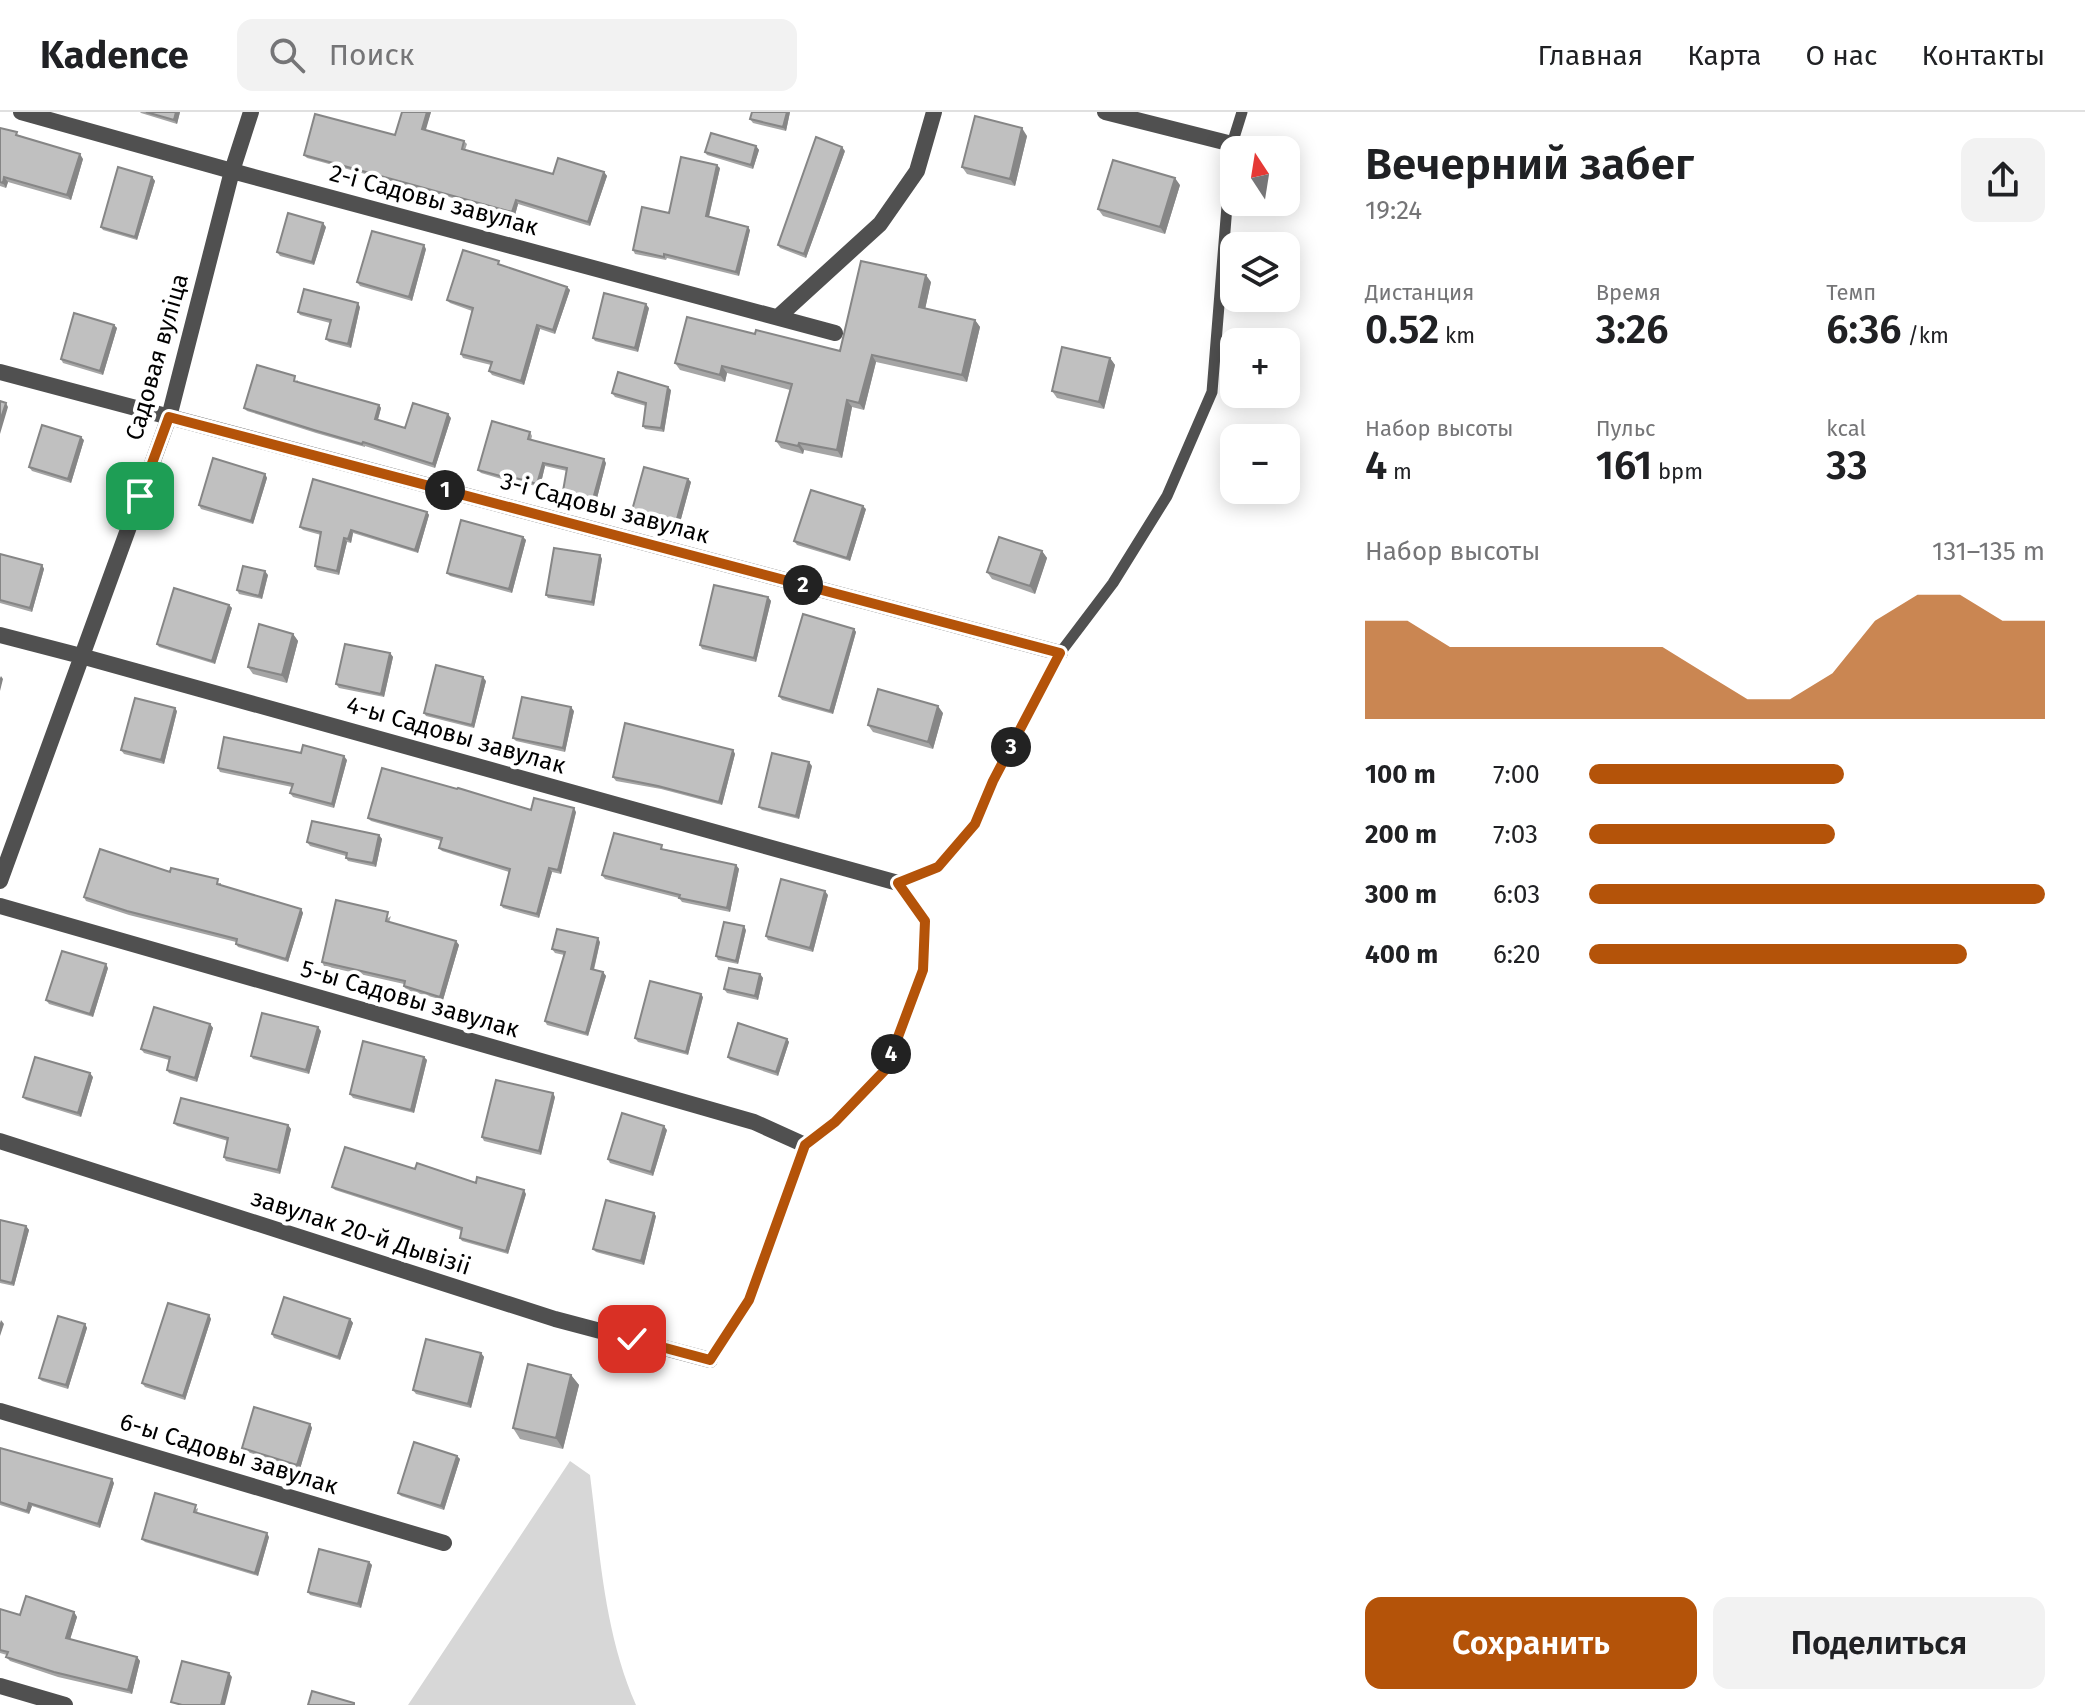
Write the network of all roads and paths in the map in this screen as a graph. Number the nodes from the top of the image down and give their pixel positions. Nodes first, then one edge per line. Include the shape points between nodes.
1 (21, 112) edge
2 (251, 112) edge
3 (934, 112) edge
4 (1105, 112) edge
5 (1242, 112) edge
6 (1234, 136) edge
7 (1220, 141) edge
8 (232, 171) junction
9 (1226, 216) edge
10 (778, 317) junction
11 (835, 333) dead end
12 (0, 372) edge
13 (169, 417) junction
14 (0, 635) edge
15 (1060, 653) junction
16 (81, 656) junction
17 (0, 881) edge
18 (898, 883) junction
19 (0, 906) edge
20 (0, 1141) edge
21 (805, 1145) junction
22 (710, 1360) joint
23 (0, 1411) edge
24 (444, 1543) dead end
25 (0, 1686) edge
26 (65, 1705) edge

1 - 8 street, 2-і Садовы завулак
2 - 8 street, Садовая вуліца
3 - 10 street via 917,171 880,224
4 - 7 street
5 - 6 lane
8 - 10 street, 2-і Садовы завулак
8 - 13 street, Садовая вуліца
9 - 15 lane via 1212,392 1167,496 1113,583
10 - 11 street, 2-і Садовы завулак
12 - 13 street, 3-і Садовы завулак
13 - 15 street, 3-і Садовы завулак
13 - 16 street, Садовая вуліца
14 - 16 street, 4-ы Садовы завулак
15 - 18 lane via 975,824 938,867
16 - 17 street, Садовая вуліца
16 - 18 street, 4-ы Садовы завулак
18 - 21 lane via 925,921 923,970 886,1069
19 - 21 street, 5-ы Садовы завулак via 754,1122
20 - 22 street, завулак 20-й Дывізіі via 555,1319
21 - 22 lane via 749,1300
23 - 24 street, 6-ы Садовы завулак
25 - 26 street

